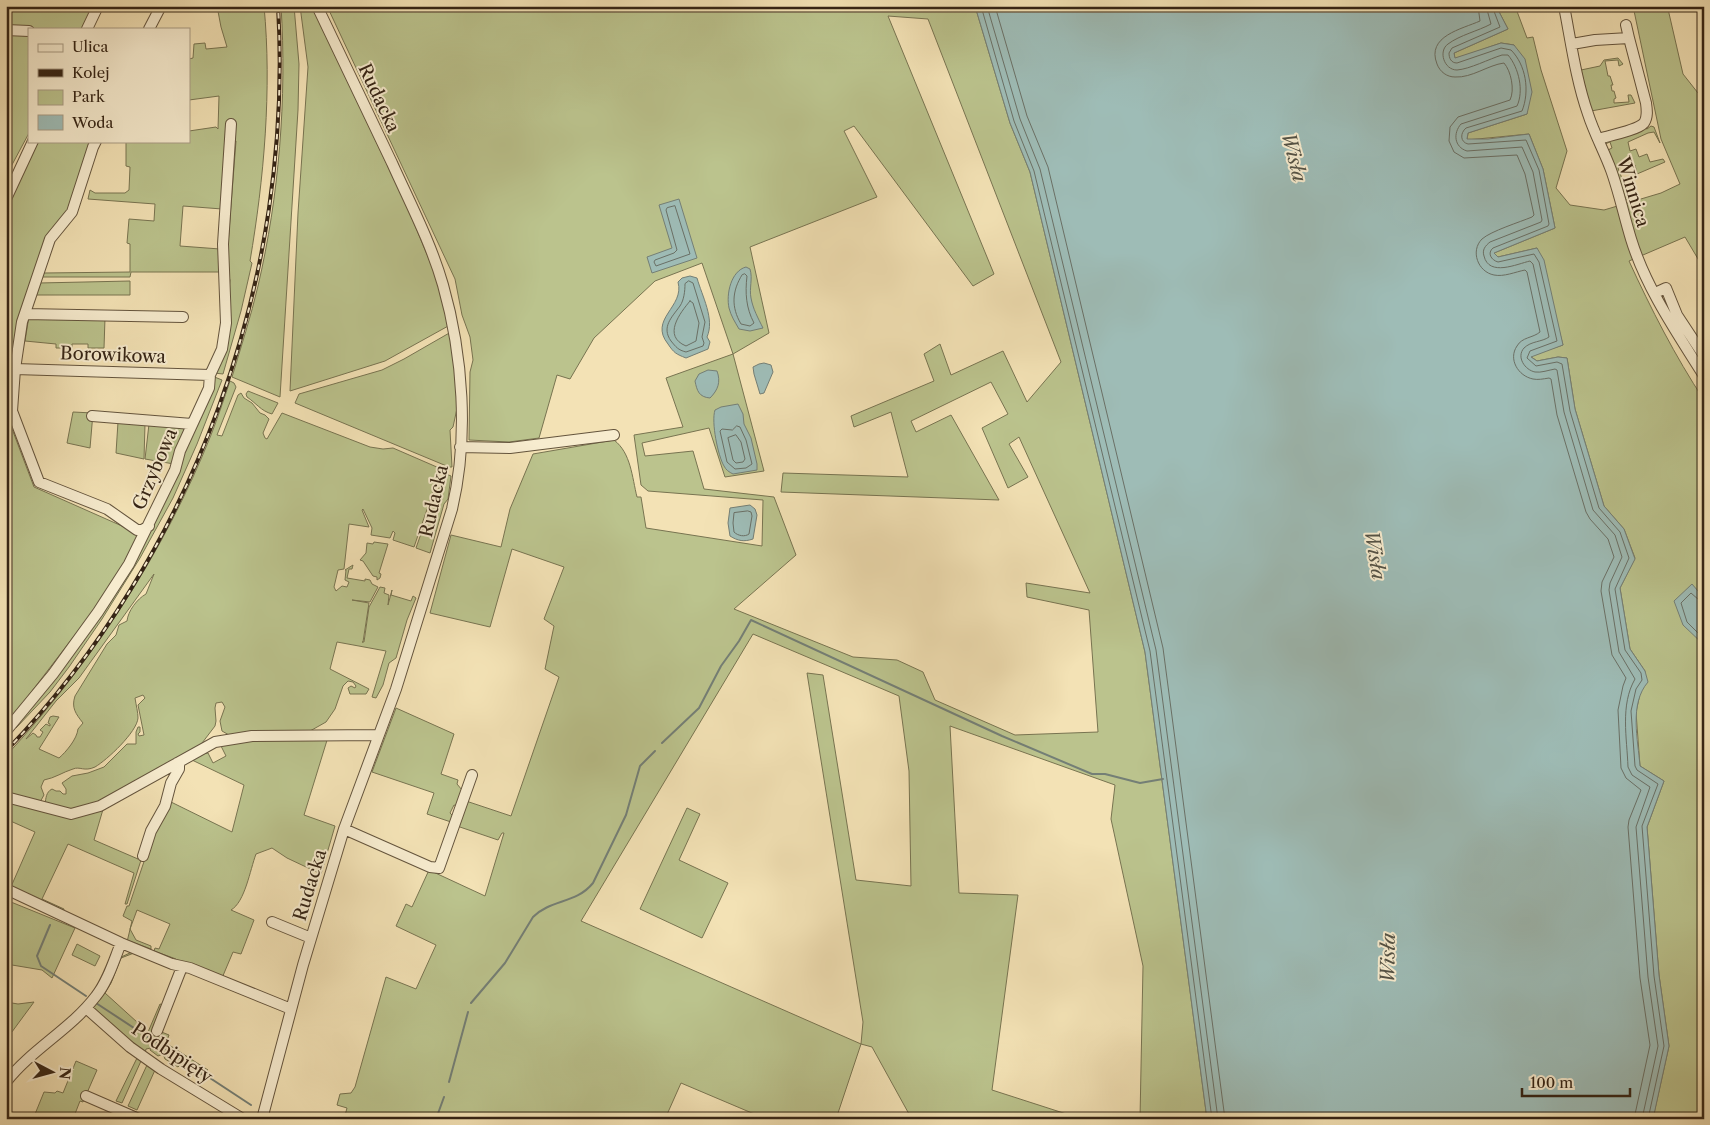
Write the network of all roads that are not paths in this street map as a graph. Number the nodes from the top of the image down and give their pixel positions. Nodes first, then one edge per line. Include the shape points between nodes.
1 (98, 6) edge
2 (161, 6) edge
3 (317, 6) edge
4 (1564, 6) edge
5 (1626, 24) dead end
6 (87, 28) edge
7 (150, 28) edge
8 (6, 30) edge
9 (28, 31) edge
10 (1630, 38) junction
11 (1572, 44) junction
12 (231, 124) dead end
13 (1598, 139) junction
14 (33, 142) edge
15 (96, 142) edge
16 (6, 199) edge
17 (1655, 293) junction
18 (25, 314) junction
19 (183, 317) dead end
20 (1704, 356) edge
21 (10, 369) edge
22 (210, 375) junction
23 (1704, 376) edge
24 (9, 408) edge
25 (92, 416) dead end
26 (192, 424) junction
27 (614, 435) dead end
28 (460, 447) junction
29 (149, 526) junction
30 (6, 731) edge
31 (379, 735) junction
32 (177, 763) junction
33 (472, 775) dead end
34 (6, 797) edge
35 (344, 829) junction
36 (143, 856) dead end
37 (6, 889) edge
38 (272, 922) dead end
39 (311, 938) junction
40 (121, 944) junction
41 (182, 967) junction
42 (86, 1008) junction
43 (291, 1009) junction
44 (157, 1031) dead end
45 (6, 1082) edge
46 (86, 1096) dead end
47 (139, 1119) edge
48 (244, 1119) edge
49 (262, 1119) edge

1 - 6 street
2 - 7 street
3 - 28 street, Rudacka via 421,226 443,284 458,362
4 - 11 street, Winnica
5 - 10 street
8 - 9 street
10 - 11 street
10 - 13 street via 1646,103 1646,119 1640,126
11 - 13 street, Winnica via 1584,102
12 - 22 street, Grzybowa via 223,244 226,323 222,349
13 - 17 street, Winnica via 1620,197 1631,239
14 - 16 street
15 - 18 street, Grzybowa via 72,212 50,239
17 - 20 street via 1666,288 1677,315
17 - 23 street, Winnica
18 - 19 street
18 - 21 street, Grzybowa
21 - 22 street, Borowikowa
21 - 24 street, Grzybowa
22 - 26 street, Grzybowa via 209,388
24 - 29 street, Grzybowa via 39,482 107,509 137,530
25 - 26 street, Grzybowa
26 - 29 street, Grzybowa
27 - 28 street via 510,448
28 - 31 street, Rudacka via 452,509
29 - 30 street via 98,612
31 - 32 street via 230,738 215,742
31 - 35 street, Rudacka
32 - 34 street via 100,806 71,814
32 - 36 street via 179,769
33 - 35 street via 439,868
35 - 39 street, Rudacka
37 - 40 street
38 - 39 street
39 - 43 street, Rudacka
40 - 41 street
40 - 42 street via 101,989
41 - 43 street
41 - 44 street
42 - 45 street
42 - 48 street, Podbipięty via 161,1069
43 - 49 street, Rudacka
46 - 47 street

